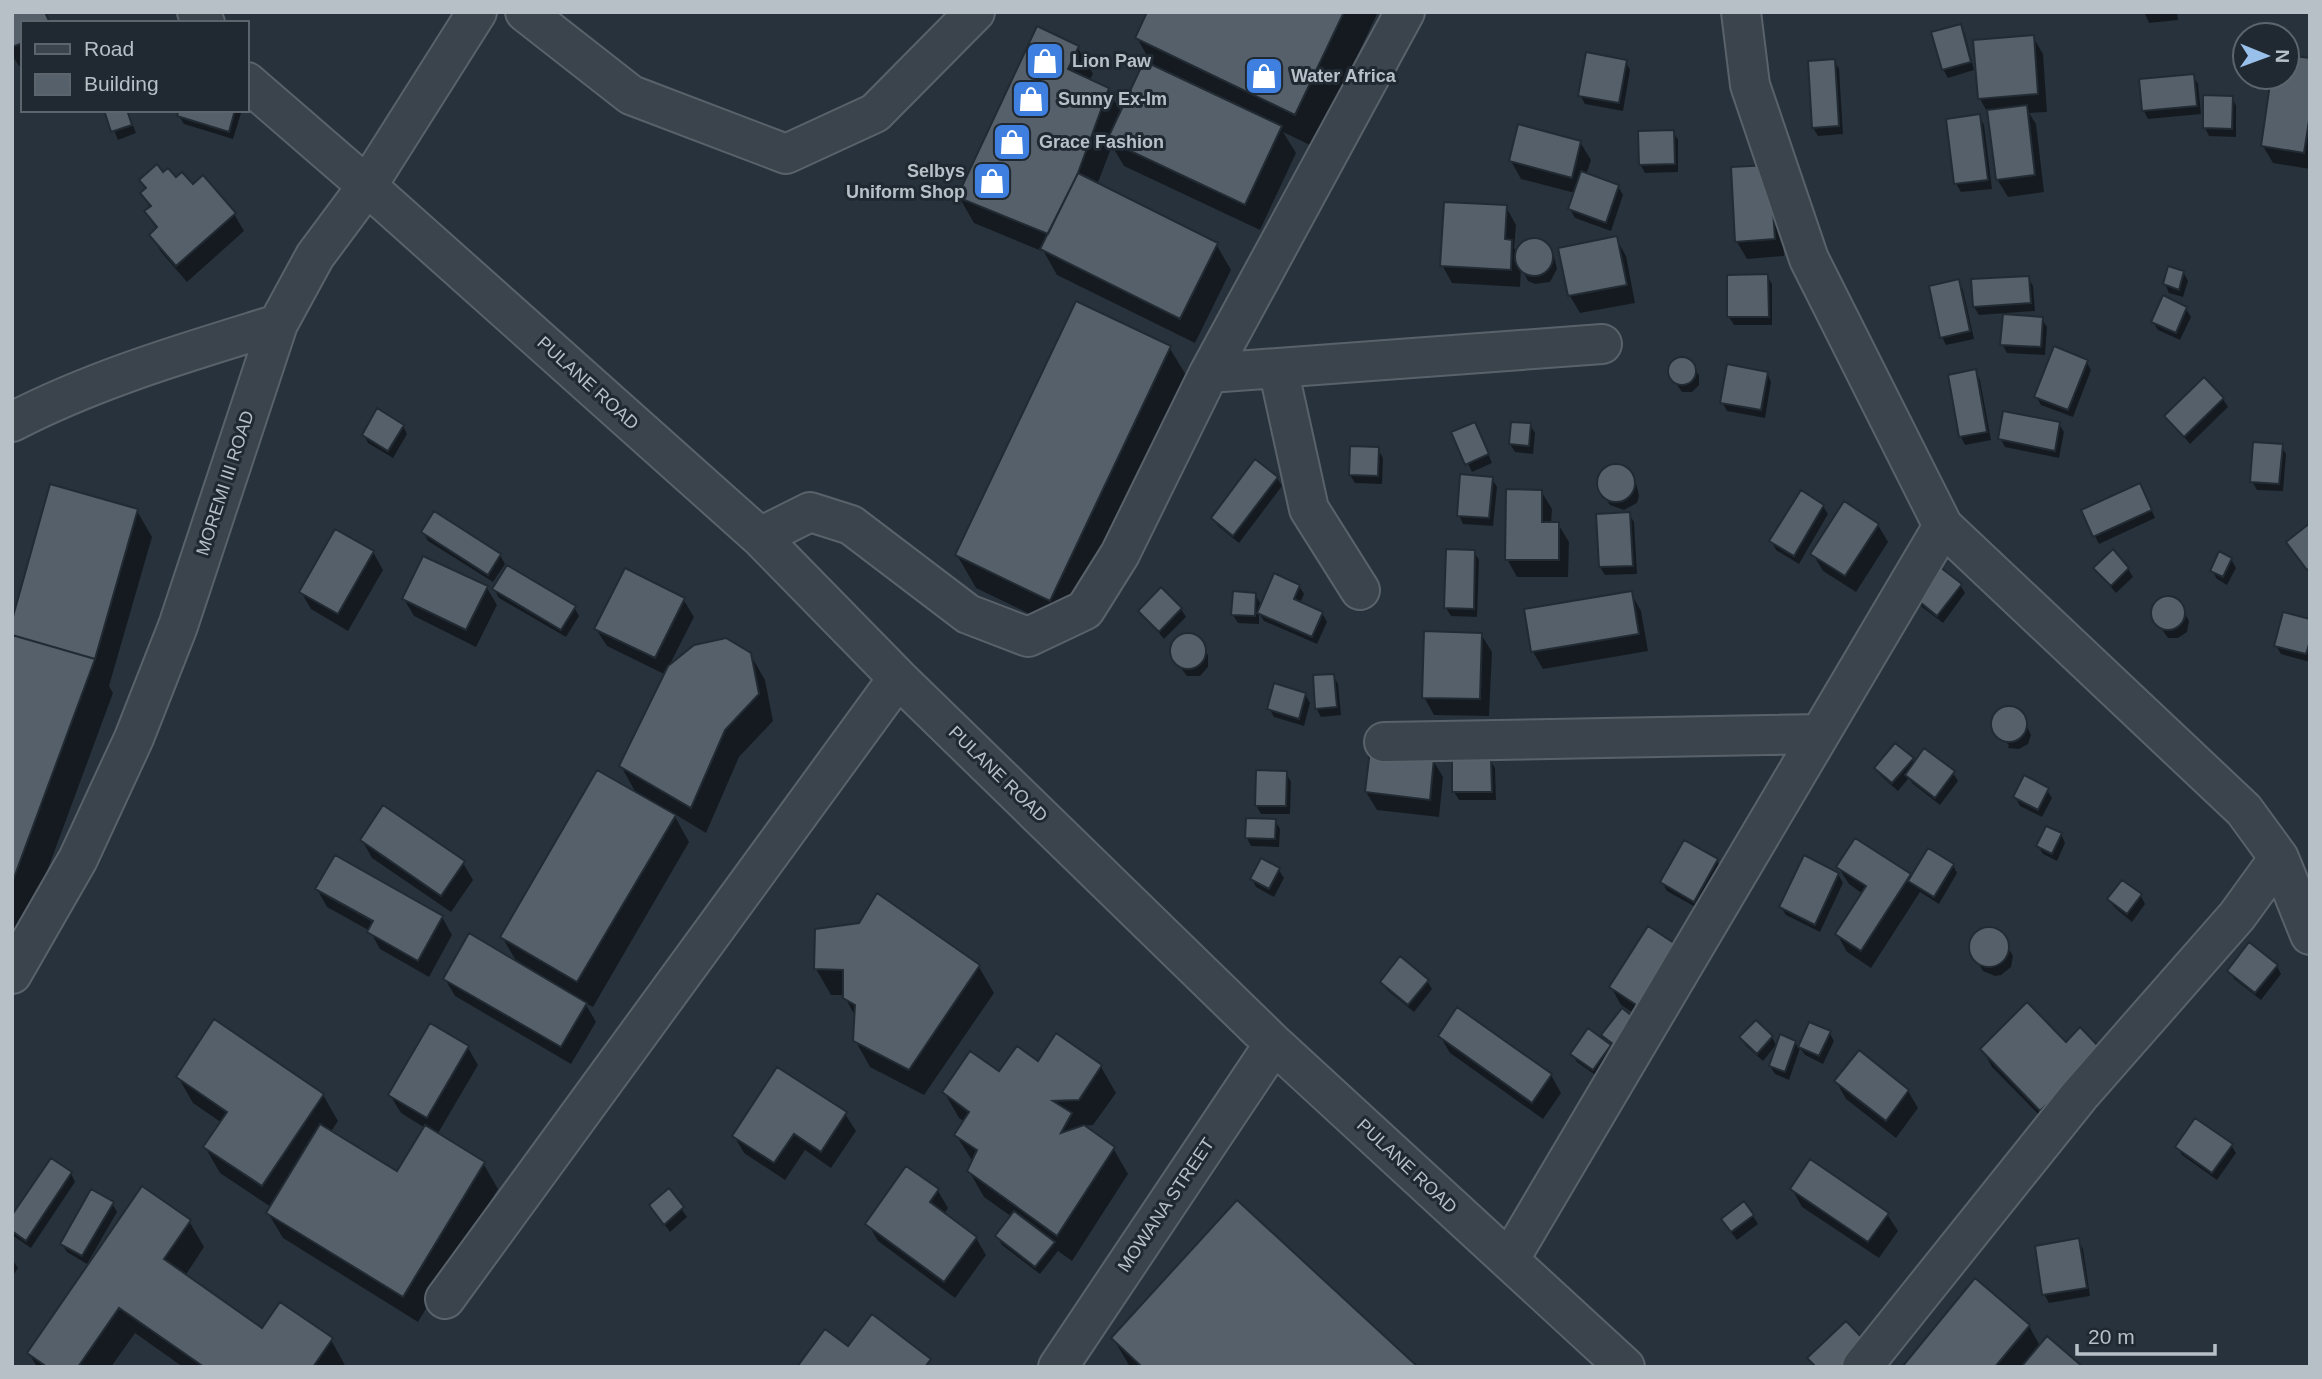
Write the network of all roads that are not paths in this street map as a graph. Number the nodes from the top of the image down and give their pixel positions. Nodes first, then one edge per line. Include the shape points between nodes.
1 (477, 12) edge
2 (525, 12) edge
3 (975, 12) edge
4 (1405, 12) edge
5 (1741, 12) edge
6 (248, 83) edge
7 (367, 186) junction
8 (278, 324) junction
9 (1602, 344) dead end
10 (1278, 368) junction
11 (1209, 373) junction
12 (12, 422) edge
13 (1943, 526) junction
14 (760, 537) junction
15 (1360, 590) dead end
16 (898, 678) junction
17 (1820, 734) junction
18 (1384, 742) dead end
19 (2279, 858) junction
20 (2310, 935) edge
21 (12, 974) edge
22 (1273, 1044) junction
23 (1509, 1260) junction
24 (445, 1299) dead end
25 (1058, 1367) edge
26 (1625, 1367) edge
27 (1862, 1367) edge

1 - 7 street, MOREMI III ROAD
2 - 3 street via 631,95 786,154 875,113
4 - 11 street
5 - 13 street via 1750,85 1810,258
6 - 7 street, PULANE ROAD
7 - 8 street, MOREMI III ROAD via 315,256
7 - 14 street, PULANE ROAD
8 - 12 street via 155,362
8 - 21 street, MOREMI III ROAD via 178,626 134,737 78,859
9 - 10 street
10 - 11 street
10 - 15 street via 1309,509
11 - 14 street via 1120,554 1085,610 1028,637 968,614 851,525 810,512
13 - 17 street
13 - 19 street via 2244,810
14 - 16 street, PULANE ROAD
16 - 22 street, PULANE ROAD
16 - 24 street
17 - 18 street
17 - 23 street
19 - 20 street
19 - 27 street via 2237,916 2079,1096
22 - 23 street, PULANE ROAD
22 - 25 street, MOWANA STREET
23 - 26 street, PULANE ROAD

